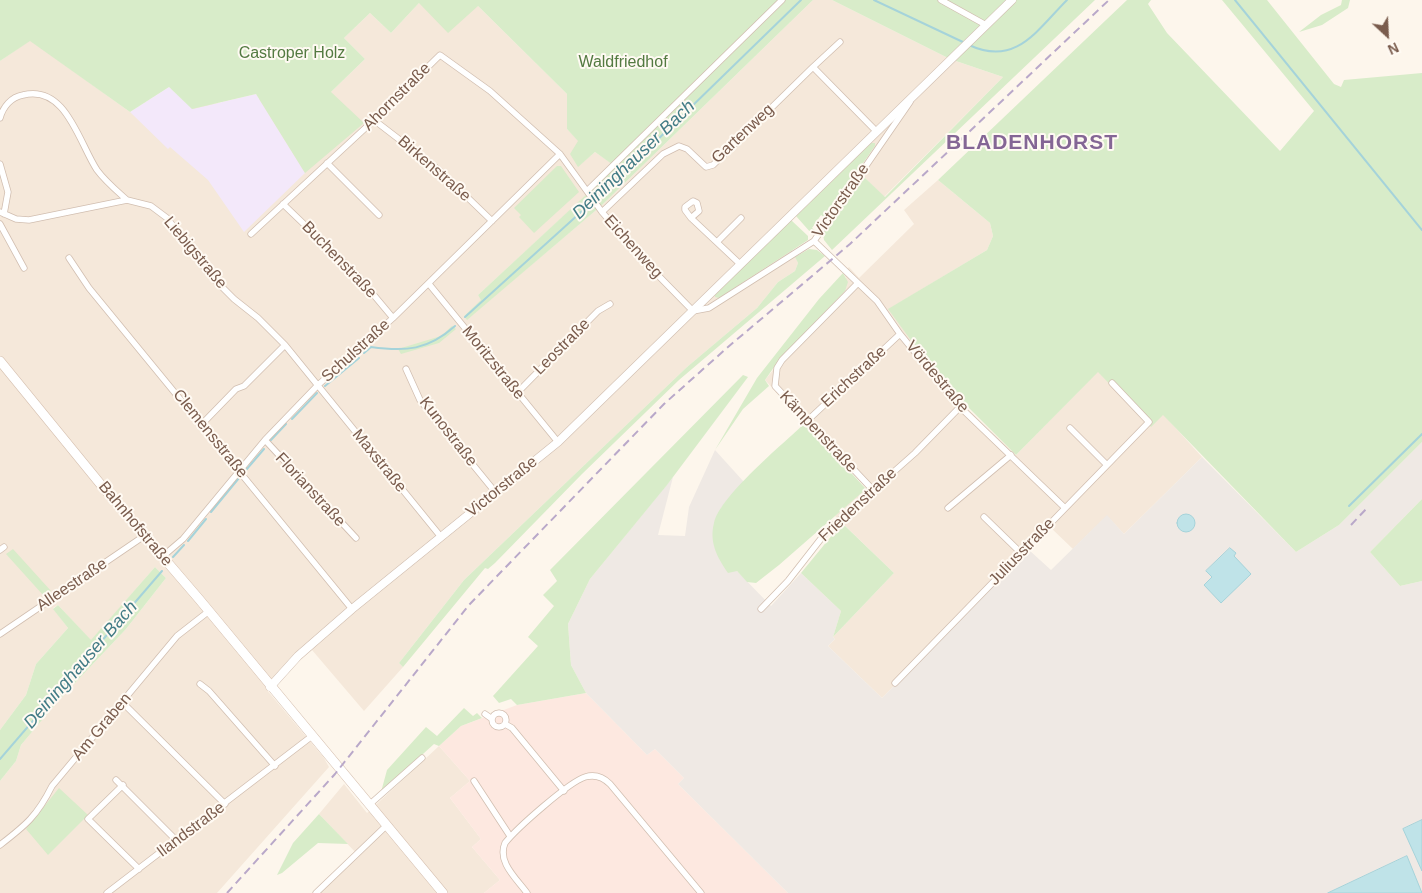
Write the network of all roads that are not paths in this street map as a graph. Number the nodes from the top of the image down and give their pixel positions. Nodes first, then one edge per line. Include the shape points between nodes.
1 (782, 0) edge
2 (942, 0) edge
3 (1012, 0) edge
4 (986, 25) junction
5 (840, 42) dead end
6 (813, 67) junction
7 (914, 98) junction
8 (0, 118) edge
9 (374, 120) junction
10 (875, 134) junction
11 (881, 144) junction
12 (560, 154) junction
13 (328, 163) junction
14 (0, 164) edge
15 (587, 191) junction
16 (127, 200) junction
17 (283, 204) junction
18 (602, 212) junction
19 (2, 213) edge
20 (379, 215) dead end
21 (691, 218) dead end
22 (741, 218) dead end
23 (492, 221) junction
24 (0, 224) edge
25 (251, 234) dead end
26 (718, 241) junction
27 (814, 241) junction
28 (68, 258) dead end
29 (740, 264) junction
30 (24, 268) dead end
31 (858, 282) junction
32 (428, 284) junction
33 (610, 304) dead end
34 (693, 311) junction
35 (393, 318) junction
36 (900, 334) junction
37 (285, 346) junction
38 (0, 361) edge
39 (406, 368) dead end
40 (1112, 383) dead end
41 (318, 385) junction
42 (517, 393) junction
43 (960, 407) junction
44 (807, 421) junction
45 (202, 424) junction
46 (1070, 428) dead end
47 (265, 440) junction
48 (558, 442) junction
49 (1011, 455) junction
50 (1107, 465) junction
51 (240, 471) junction
52 (873, 490) junction
53 (496, 493) junction
54 (948, 508) dead end
55 (1065, 508) junction
56 (984, 517) dead end
57 (144, 536) junction
58 (441, 537) junction
59 (356, 538) dead end
60 (1021, 553) junction
61 (162, 557) junction
62 (352, 609) junction
63 (761, 609) dead end
64 (209, 611) junction
65 (0, 634) edge
66 (895, 683) dead end
67 (200, 684) dead end
68 (270, 687) junction
69 (123, 703) junction
70 (486, 714) dead end
71 (492, 719) junction
72 (505, 724) junction
73 (312, 736) junction
74 (422, 758) dead end
75 (275, 766) junction
76 (116, 780) dead end
77 (474, 781) dead end
78 (123, 785) junction
79 (564, 790) junction
80 (225, 804) junction
81 (370, 805) junction
82 (386, 826) junction
83 (510, 836) junction
84 (176, 840) junction
85 (0, 845) edge
86 (139, 869) junction
87 (107, 893) edge
88 (317, 893) edge
89 (443, 893) edge
90 (527, 893) edge
91 (700, 893) edge

1 - 15 street
2 - 4 street
3 - 4 street, Victorstraße
4 - 7 street, Victorstraße
5 - 6 street, Gartenweg
6 - 10 street
6 - 18 street, Gartenweg via 713,165 706,167 687,148 679,146 664,154
7 - 10 street, Victorstraße
7 - 11 street, Victorstraße
8 - 16 street via 6,105 18,96 35,93 54,99 70,120 98,170
9 - 12 street, Ahornstraße via 440,55 490,91
9 - 13 street, Ahornstraße
9 - 23 street, Birkenstraße via 439,170
10 - 11 street
10 - 29 street, Victorstraße
11 - 27 street, Victorstraße
12 - 15 street, Eichenweg
12 - 23 street, Schulstraße
13 - 17 street, Ahornstraße
13 - 20 street
14 - 19 street via 8,192
15 - 18 street, Eichenweg
16 - 19 street, Liebigstraße via 29,220
16 - 37 street, Liebigstraße via 151,206 167,218 210,275
17 - 25 street, Ahornstraße
17 - 35 street, Buchenstraße via 357,275
18 - 34 street, Eichenweg
21 - 26 street
22 - 26 street
23 - 32 street, Schulstraße
24 - 30 street
26 - 29 street
27 - 31 street, Vördestraße
27 - 34 street, Victorstraße via 710,308
28 - 45 street, Clemensstraße
29 - 34 street, Victorstraße
31 - 36 street, Vördestraße via 877,301
31 - 44 street, Kämpenstraße via 777,368 775,386
32 - 35 street, Schulstraße
32 - 42 street, Moritzstraße
33 - 42 street, Leostraße via 598,311
34 - 48 street, Victorstraße
35 - 41 street, Schulstraße
36 - 43 street, Vördestraße
36 - 44 street, Erichstraße
37 - 41 street, Liebigstraße
37 - 45 street
38 - 57 main road, Bahnhofstraße
39 - 53 street, Kunostraße via 420,400
40 - 50 street, Juliusstraße via 1149,422
41 - 47 street, Schulstraße
41 - 58 street, Maxstraße
42 - 48 street, Moritzstraße
43 - 49 street, Vördestraße
43 - 52 street, Friedenstraße
44 - 52 street, Kämpenstraße
45 - 51 street, Clemensstraße
46 - 50 street
47 - 51 street, Schulstraße
47 - 59 street, Florianstraße
48 - 53 street, Victorstraße
49 - 54 street
49 - 55 street, Vördestraße
50 - 55 street, Juliusstraße
51 - 61 street, Schulstraße via 183,539
51 - 62 street, Clemensstraße
52 - 63 street, Friedenstraße via 827,531 788,581
53 - 58 street, Victorstraße
55 - 60 street, Juliusstraße
56 - 60 street
57 - 61 main road, Bahnhofstraße
57 - 65 street, Alleestraße
58 - 62 street, Victorstraße
60 - 66 street, Juliusstraße
61 - 64 main road, Bahnhofstraße
62 - 68 street, Victorstraße via 302,652
64 - 68 main road, Bahnhofstraße
64 - 69 street, Am Graben via 176,636
67 - 75 street
68 - 73 main road, Bahnhofstraße
69 - 80 street
69 - 85 street, Am Graben via 52,786 30,821
70 - 71 street
71 - 72 street via 497,726
71 - 72 street via 503,714
72 - 79 street via 512,728
73 - 75 street, Ilandstraße
73 - 81 main road, Bahnhofstraße
74 - 81 street
75 - 80 street, Ilandstraße
76 - 78 street
77 - 83 street
78 - 84 street
78 - 86 street via 88,818
79 - 83 street
79 - 91 street via 584,777 598,776 607,780
80 - 84 street, Ilandstraße
81 - 82 main road, Bahnhofstraße
82 - 88 street
82 - 89 main road, Bahnhofstraße
83 - 90 street via 502,849 504,862
84 - 86 street, Ilandstraße
86 - 87 street, Ilandstraße

